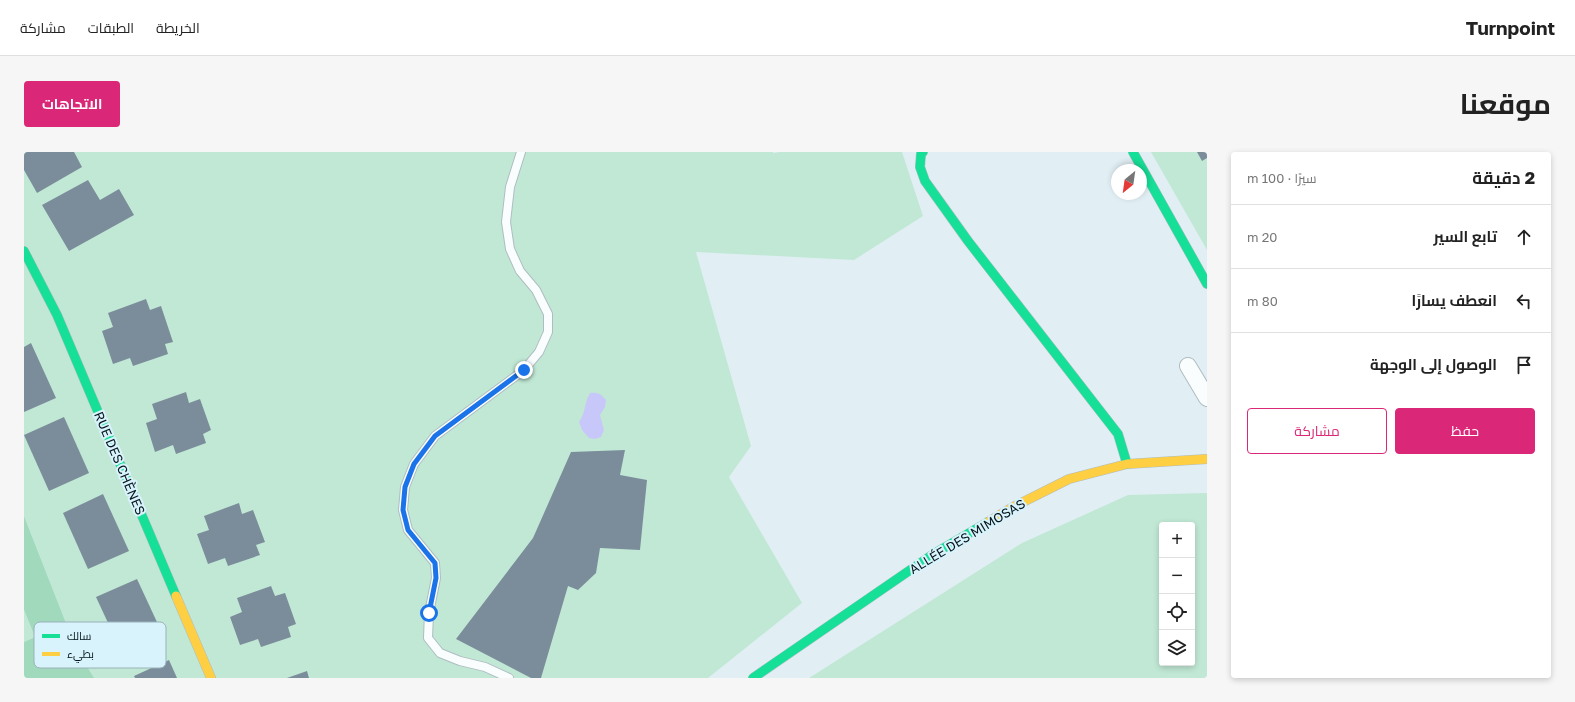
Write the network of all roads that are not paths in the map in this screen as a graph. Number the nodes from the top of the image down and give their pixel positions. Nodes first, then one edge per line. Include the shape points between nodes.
1 (521, 152) edge
2 (923, 152) edge
3 (1133, 152) edge
4 (24, 251) edge
5 (1207, 284) edge
6 (1188, 366) dead end
7 (1207, 398) edge
8 (1207, 459) edge
9 (1127, 464) junction
10 (211, 678) edge
11 (509, 678) edge
12 (753, 678) edge

1 - 11 lane via 510,187 506,222 510,249 520,271 536,290 548,314 548,332 539,352 524,370 435,436 414,464 405,487 403,510 408,530 435,563 436,578 429,613 428,638 440,652
2 - 9 street via 920,167 925,181 968,241 1118,434
3 - 5 street
4 - 10 street, RUE DES CHÈNES via 56,315
6 - 7 street
8 - 9 street, ALLÉE DES MIMOSAS
9 - 12 street, ALLÉE DES MIMOSAS via 1069,479 1013,507 932,555

